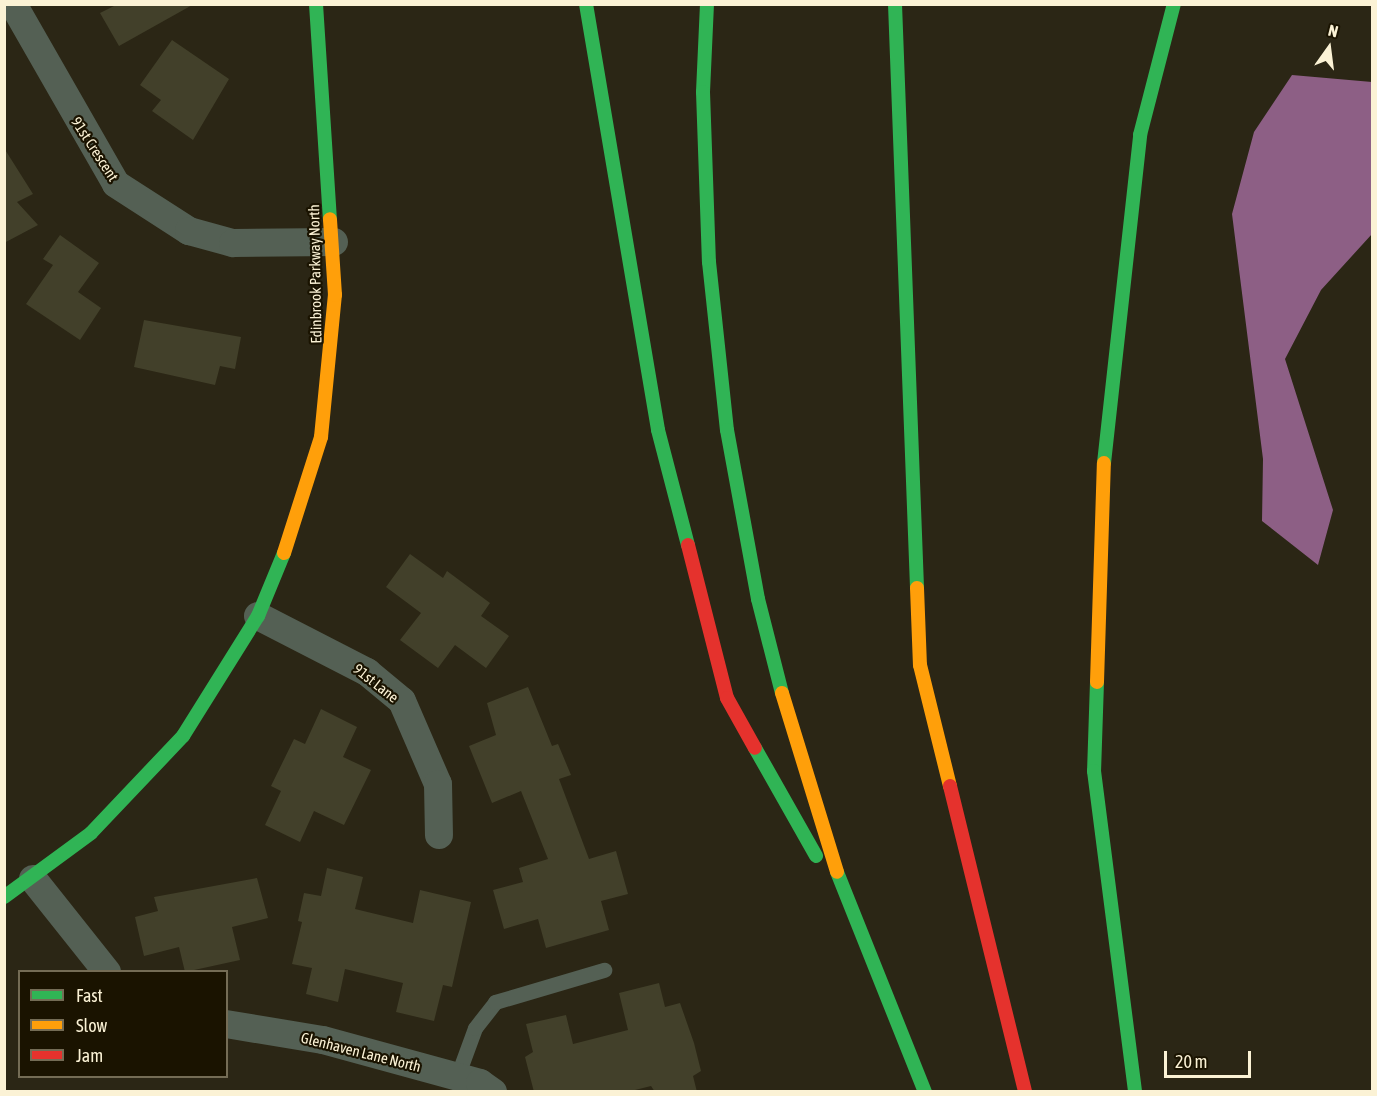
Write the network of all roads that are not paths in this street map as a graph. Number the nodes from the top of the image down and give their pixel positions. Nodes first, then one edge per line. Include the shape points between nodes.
1 (13, 4) edge
2 (316, 4) edge
3 (586, 4) edge
4 (708, 4) edge
5 (895, 4) edge
6 (1174, 4) edge
7 (334, 242) junction
8 (258, 616) junction
9 (439, 836) dead end
10 (33, 879) junction
11 (4, 897) edge
12 (855, 926) junction
13 (604, 969) dead end
14 (105, 970) edge
15 (228, 1024) edge
16 (457, 1077) junction
17 (493, 1092) edge
18 (925, 1092) edge
19 (1025, 1092) edge
20 (1135, 1092) edge

1 - 7 street, 91st Crescent via 90,147 124,190 189,231 233,243
2 - 7 main road, Edinbrook Parkway North
3 - 12 main road via 658,430 727,699
4 - 12 main road via 704,92 709,262 727,430 778,676
5 - 19 main road via 920,665
6 - 20 main road via 1140,135 1104,469 1094,771
7 - 8 main road, Edinbrook Parkway North via 332,359 321,437 298,517
8 - 9 street, 91st Lane via 366,672 402,701 438,784
8 - 10 main road, Edinbrook Parkway North via 222,680 138,789
10 - 11 main road, Edinbrook Parkway North
10 - 14 street
12 - 18 main road
13 - 16 lane via 495,1002 475,1028
15 - 16 street, Glenhaven Lane North via 323,1040
16 - 17 street, Glenhaven Lane North

